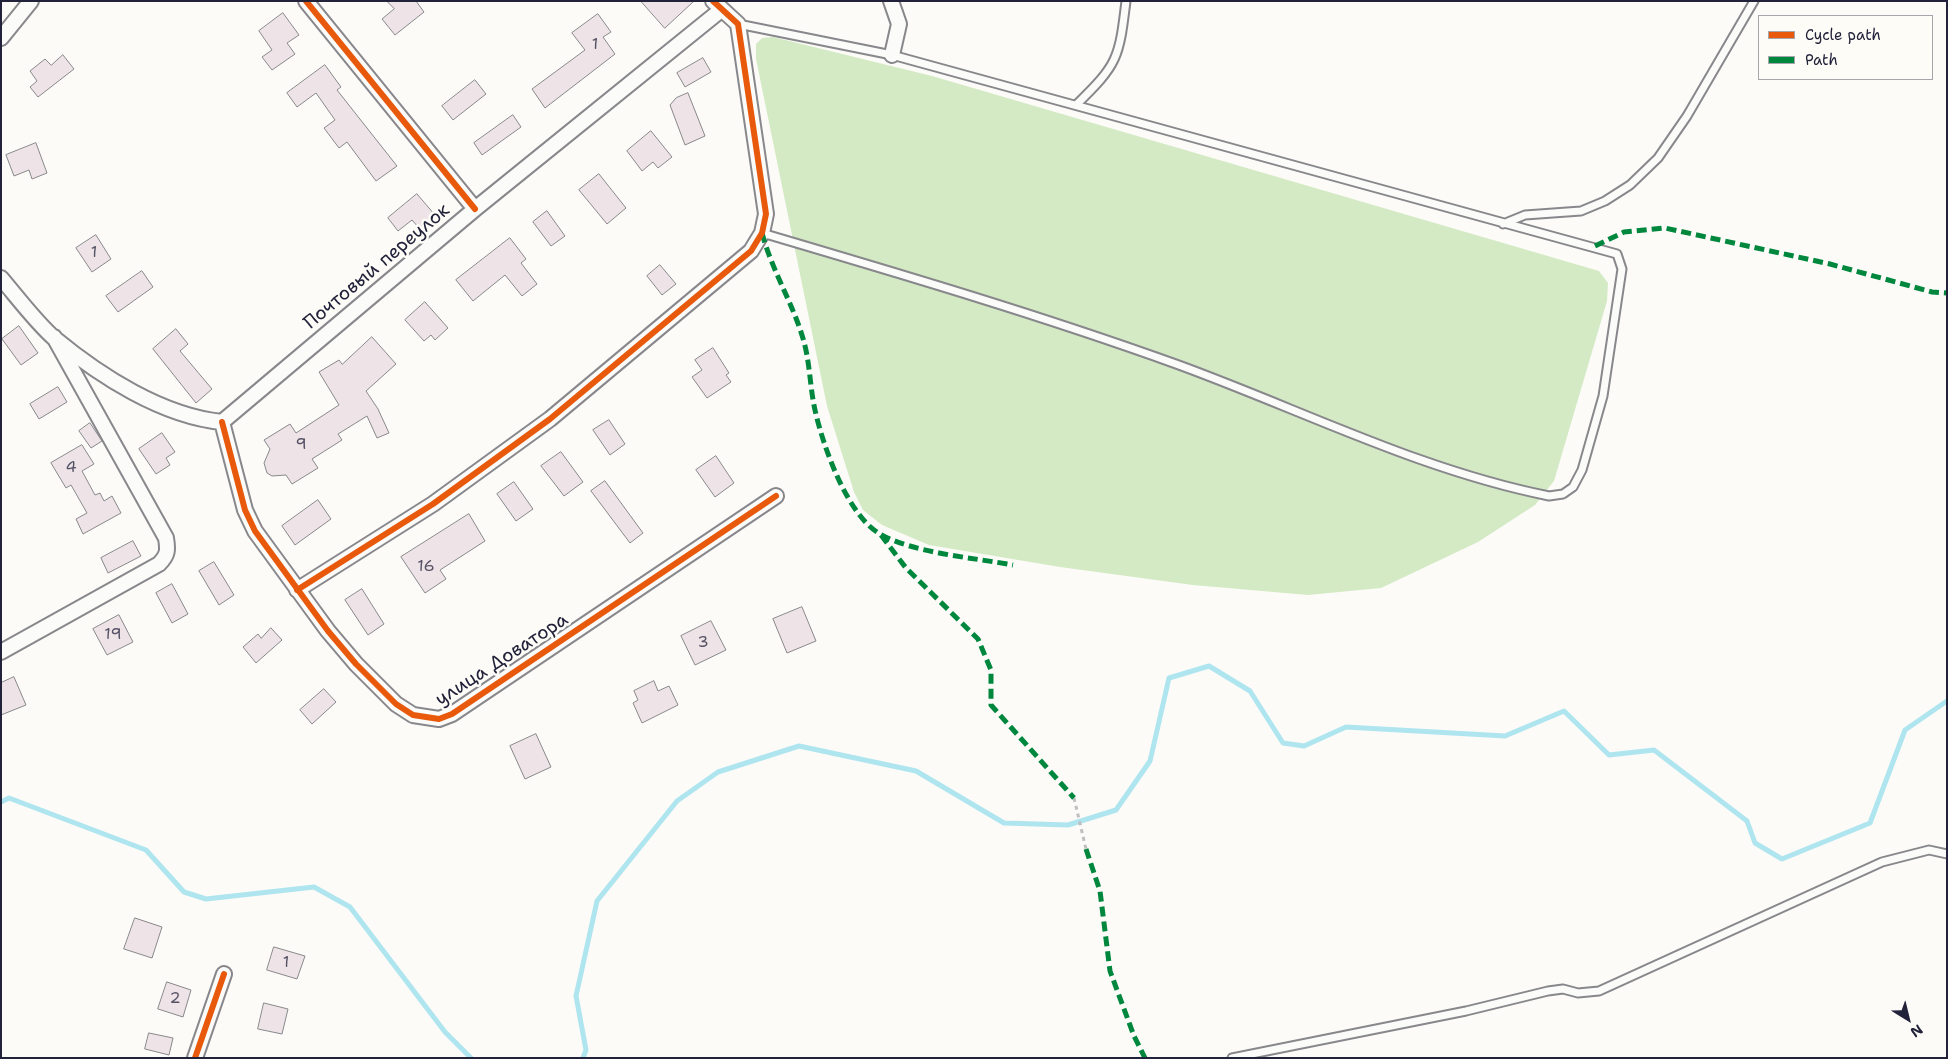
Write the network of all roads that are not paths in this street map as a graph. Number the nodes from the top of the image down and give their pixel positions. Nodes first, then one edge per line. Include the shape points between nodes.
1 (31, 1) edge
2 (306, 1) edge
3 (891, 1) edge
4 (1126, 1) edge
5 (1754, 1) edge
6 (717, 6) edge
7 (738, 24) junction
8 (1, 38) edge
9 (892, 55) junction
10 (1076, 105) junction
11 (476, 208) junction
12 (1503, 224) junction
13 (762, 233) junction
14 (1, 278) edge
15 (54, 337) junction
16 (222, 422) junction
17 (776, 496) dead end
18 (297, 590) junction
19 (1, 652) edge
20 (1947, 854) edge
21 (224, 974) dead end
22 (195, 1058) edge
23 (1232, 1058) edge

1 - 8 street
2 - 11 street
3 - 9 street via 899,24
4 - 10 lane via 1120,50 1111,68
5 - 12 lane via 1687,116 1658,158 1630,185 1581,211 1525,215
6 - 7 street
6 - 11 street, Почтовый переулок
7 - 9 lane
7 - 13 street via 766,214
9 - 10 lane
10 - 12 lane
11 - 16 street, Почтовый переулок
12 - 13 lane via 1617,254 1622,269 1603,396 1582,470 1573,487 1563,494 1536,494 1443,466 1359,438 1177,365 958,290
13 - 18 street via 752,251 735,266 550,419 433,504
14 - 15 street
15 - 16 street via 119,385 196,420
15 - 19 street via 166,538 168,549 159,564
16 - 18 street, улица Доватора via 245,510 255,531
17 - 18 street, улица Доватора via 452,714 439,719 413,715 396,704 356,664
20 - 23 lane via 1929,850 1882,862 1599,991 1548,990 1466,1011
21 - 22 street

